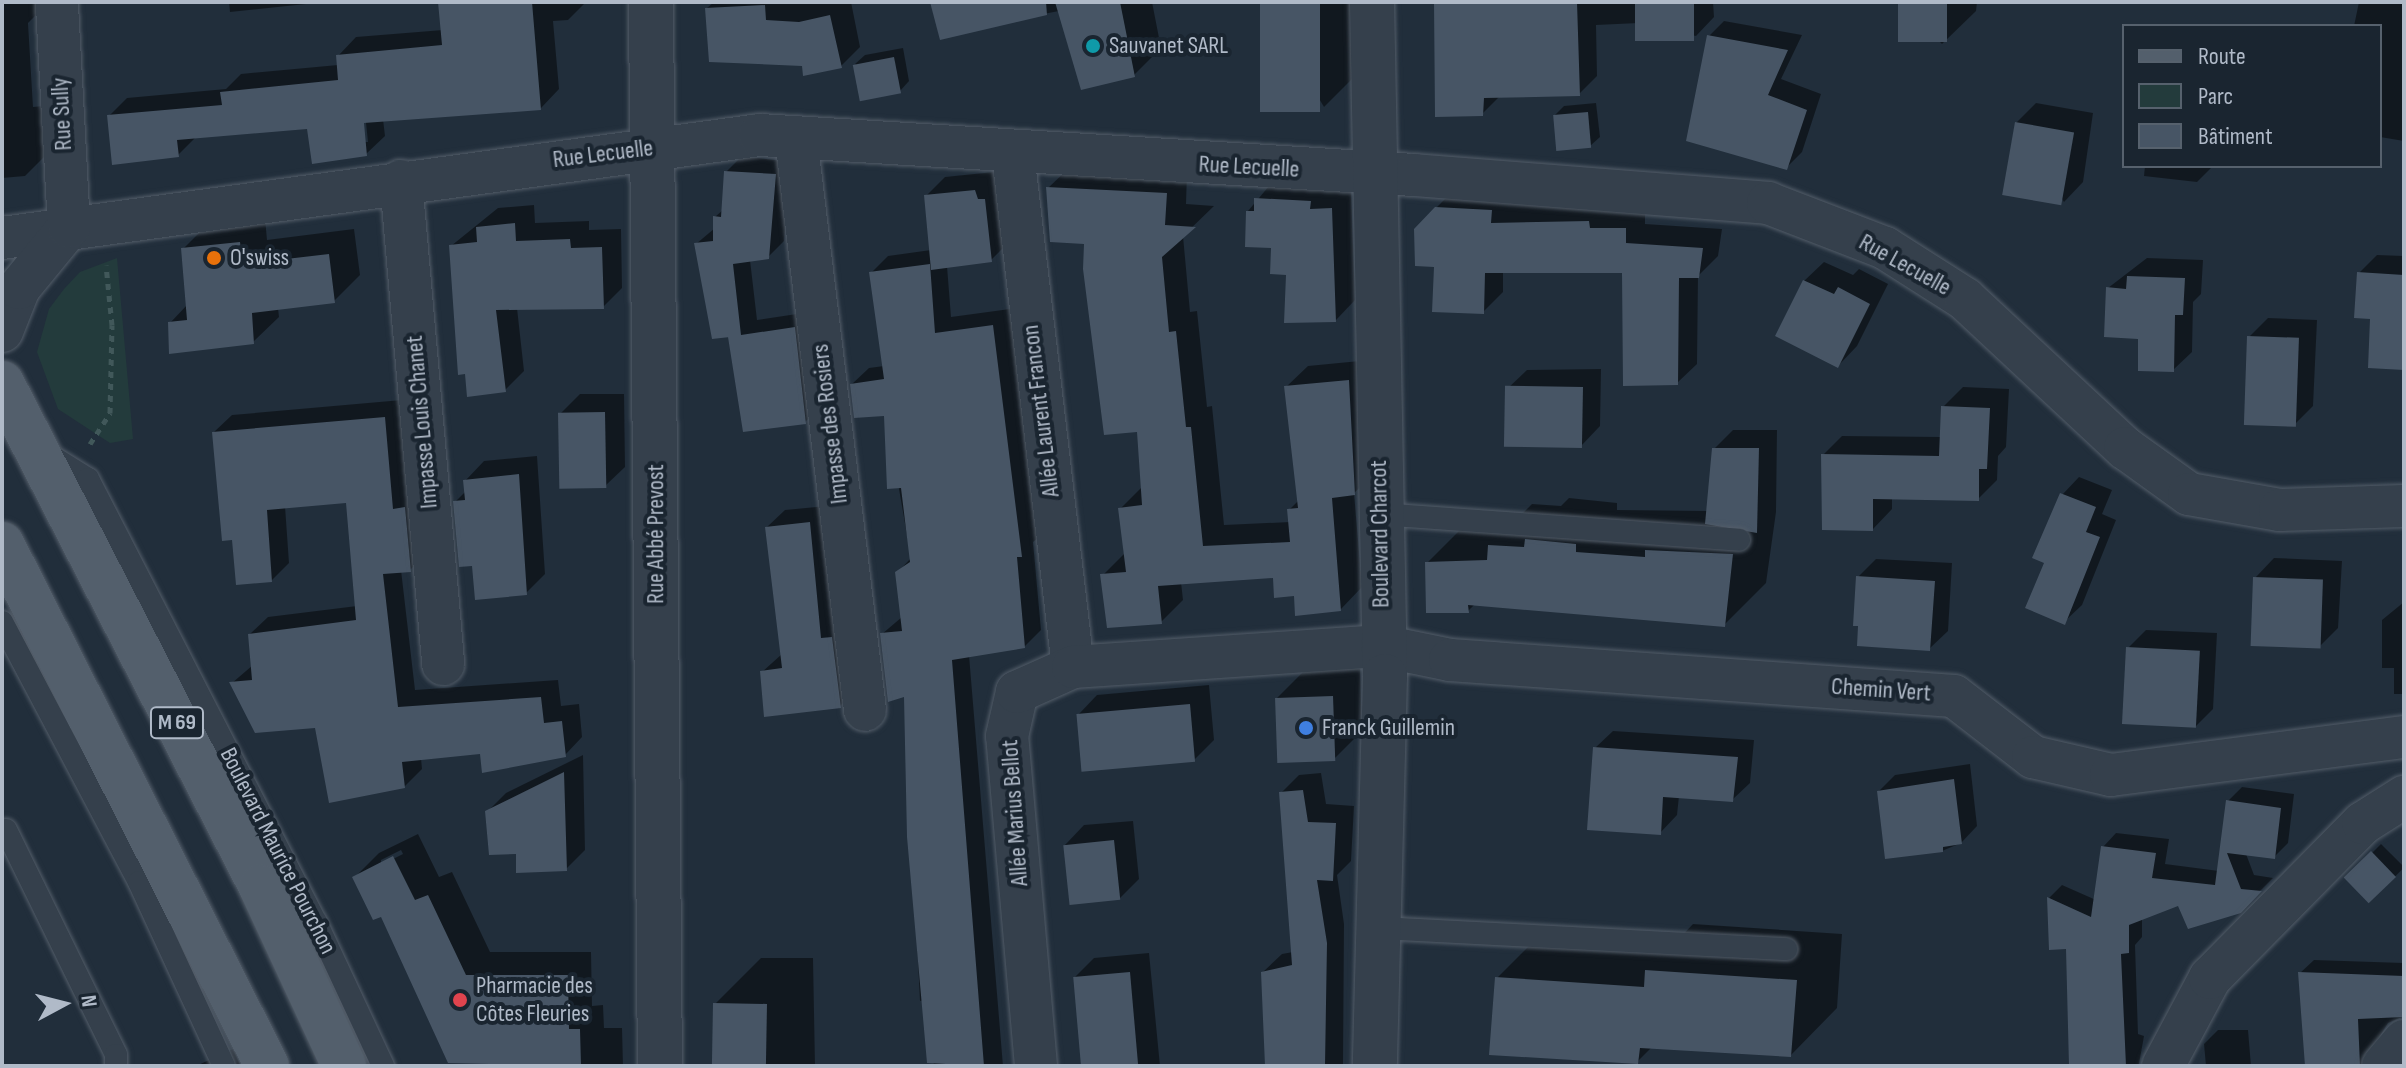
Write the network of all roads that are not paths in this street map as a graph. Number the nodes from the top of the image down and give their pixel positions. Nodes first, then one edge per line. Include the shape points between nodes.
1 (57, 2) edge
2 (651, 2) edge
3 (1372, 2) edge
4 (796, 138) junction
5 (653, 147) junction
6 (1013, 154) junction
7 (1374, 173) junction
8 (401, 181) junction
9 (85, 224) junction
10 (2, 238) edge
11 (2, 332) edge
12 (4, 387) edge
13 (36, 447) junction
14 (2404, 506) edge
15 (1380, 514) junction
16 (1739, 540) dead end
17 (2, 544) edge
18 (2, 622) edge
19 (1382, 646) junction
20 (443, 664) dead end
21 (1073, 667) junction
22 (865, 710) dead end
23 (2404, 737) edge
24 (2404, 797) edge
25 (6, 830) dead end
26 (1381, 928) junction
27 (1786, 949) dead end
28 (2404, 1041) edge
29 (116, 1066) edge
30 (224, 1066) edge
31 (267, 1066) edge
32 (344, 1066) edge
33 (383, 1066) edge
34 (660, 1066) edge
35 (1036, 1066) edge
36 (1375, 1066) edge
37 (2163, 1066) edge
38 (2383, 1066) edge

1 - 9 street, Rue Sully
2 - 5 street, Rue Abbé Prevost
3 - 7 street, Boulevard Charcot
4 - 5 street, Rue Lecuelle via 760,135
4 - 6 street, Rue Lecuelle
4 - 22 street, Impasse des Rosiers
5 - 8 street, Rue Lecuelle
5 - 34 street, Rue Abbé Prevost
6 - 7 street, Rue Lecuelle
6 - 21 street, Allée Laurent Francon
7 - 14 street, Rue Lecuelle via 1768,203 1885,248 1965,299 2125,448 2189,494 2280,510
7 - 15 street, Boulevard Charcot
8 - 9 street, Rue Lecuelle
8 - 20 street, Impasse Louis Chanet
9 - 10 street, Rue Lecuelle
9 - 11 street, Boulevard Maurice Pourchon via 19,288
11 - 12 street, Boulevard Maurice Pourchon
12 - 13 main road, Boulevard Maurice Pourchon / M 69
13 - 32 main road, Boulevard Maurice Pourchon / M 69 via 261,887
13 - 33 lane, Boulevard Maurice Pourchon via 88,479 316,922
15 - 16 lane
15 - 19 street, Boulevard Charcot
17 - 31 main road
18 - 30 lane via 139,882
19 - 21 street, Allée Marius Bellot
19 - 23 street, Chemin Vert via 1450,660 1954,696 2033,757 2111,775
19 - 26 street, Boulevard Charcot
21 - 35 street, Allée Marius Bellot via 1017,692 1007,736
24 - 37 street via 2363,823 2210,978
25 - 29 lane via 116,1055
26 - 27 lane
26 - 36 street, Boulevard Charcot
28 - 38 street

